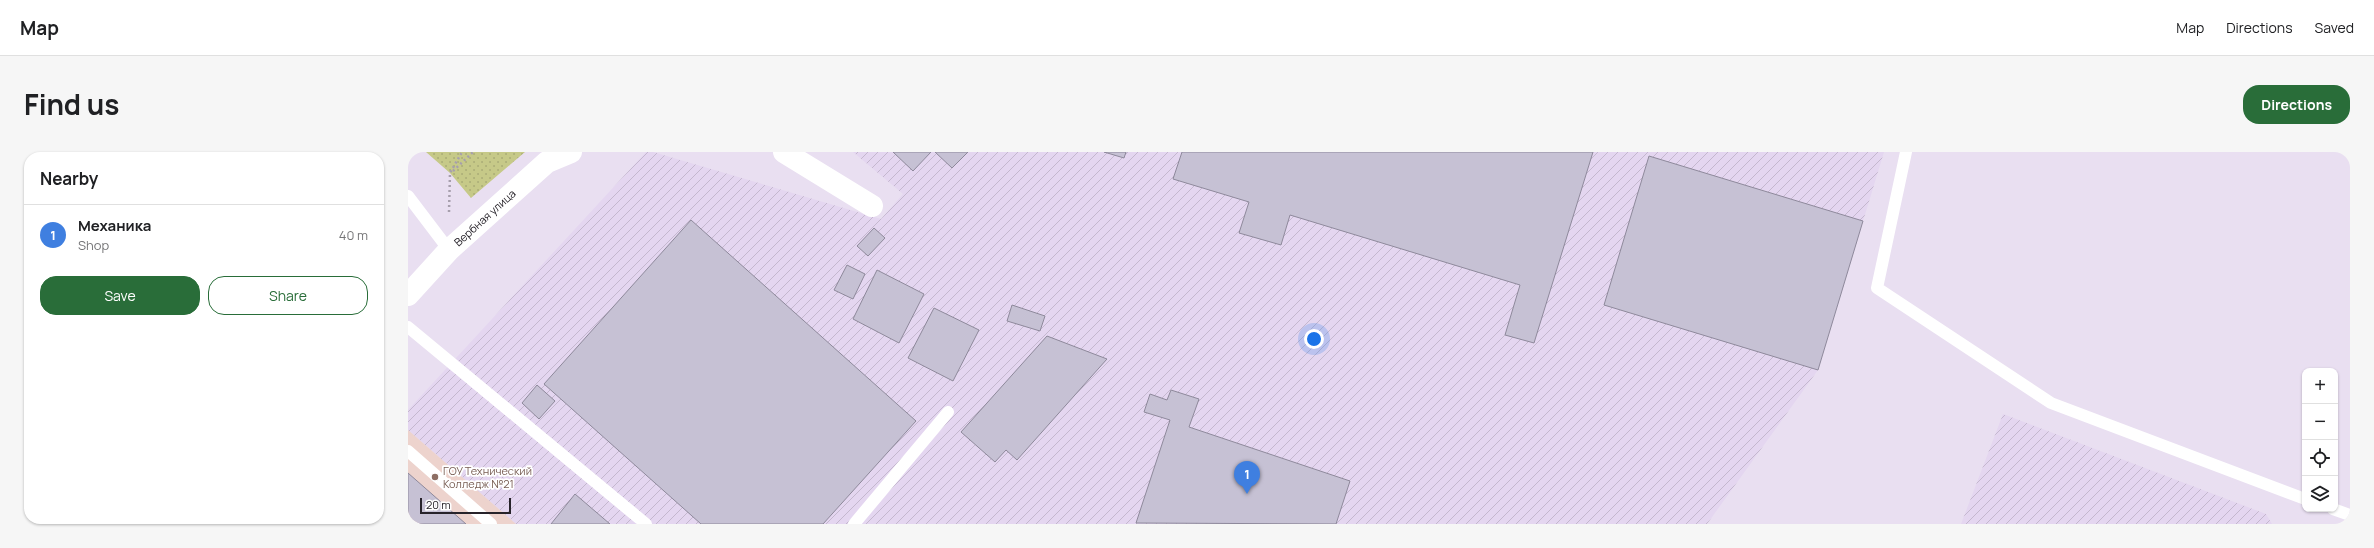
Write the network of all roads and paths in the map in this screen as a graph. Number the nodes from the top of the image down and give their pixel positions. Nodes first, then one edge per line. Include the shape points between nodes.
1 (462, 152) edge
2 (473, 152) edge
3 (571, 152) edge
4 (784, 152) edge
5 (1906, 152) edge
6 (450, 173) junction
7 (408, 196) edge
8 (872, 206) dead end
9 (449, 250) junction
10 (408, 295) edge
11 (408, 327) edge
12 (948, 412) dead end
13 (408, 451) edge
14 (2302, 498) edge
15 (2338, 511) edge
16 (2350, 516) edge
17 (491, 524) edge
18 (646, 524) edge
19 (854, 524) edge

1 - 6 path
2 - 6 path
3 - 9 street, Вербная улица via 547,162
4 - 8 street
5 - 14 lane via 1877,288 2051,403
6 - 9 path
7 - 9 lane
9 - 10 street, Вербная улица
11 - 18 lane
12 - 19 lane
13 - 17 lane
15 - 16 lane

